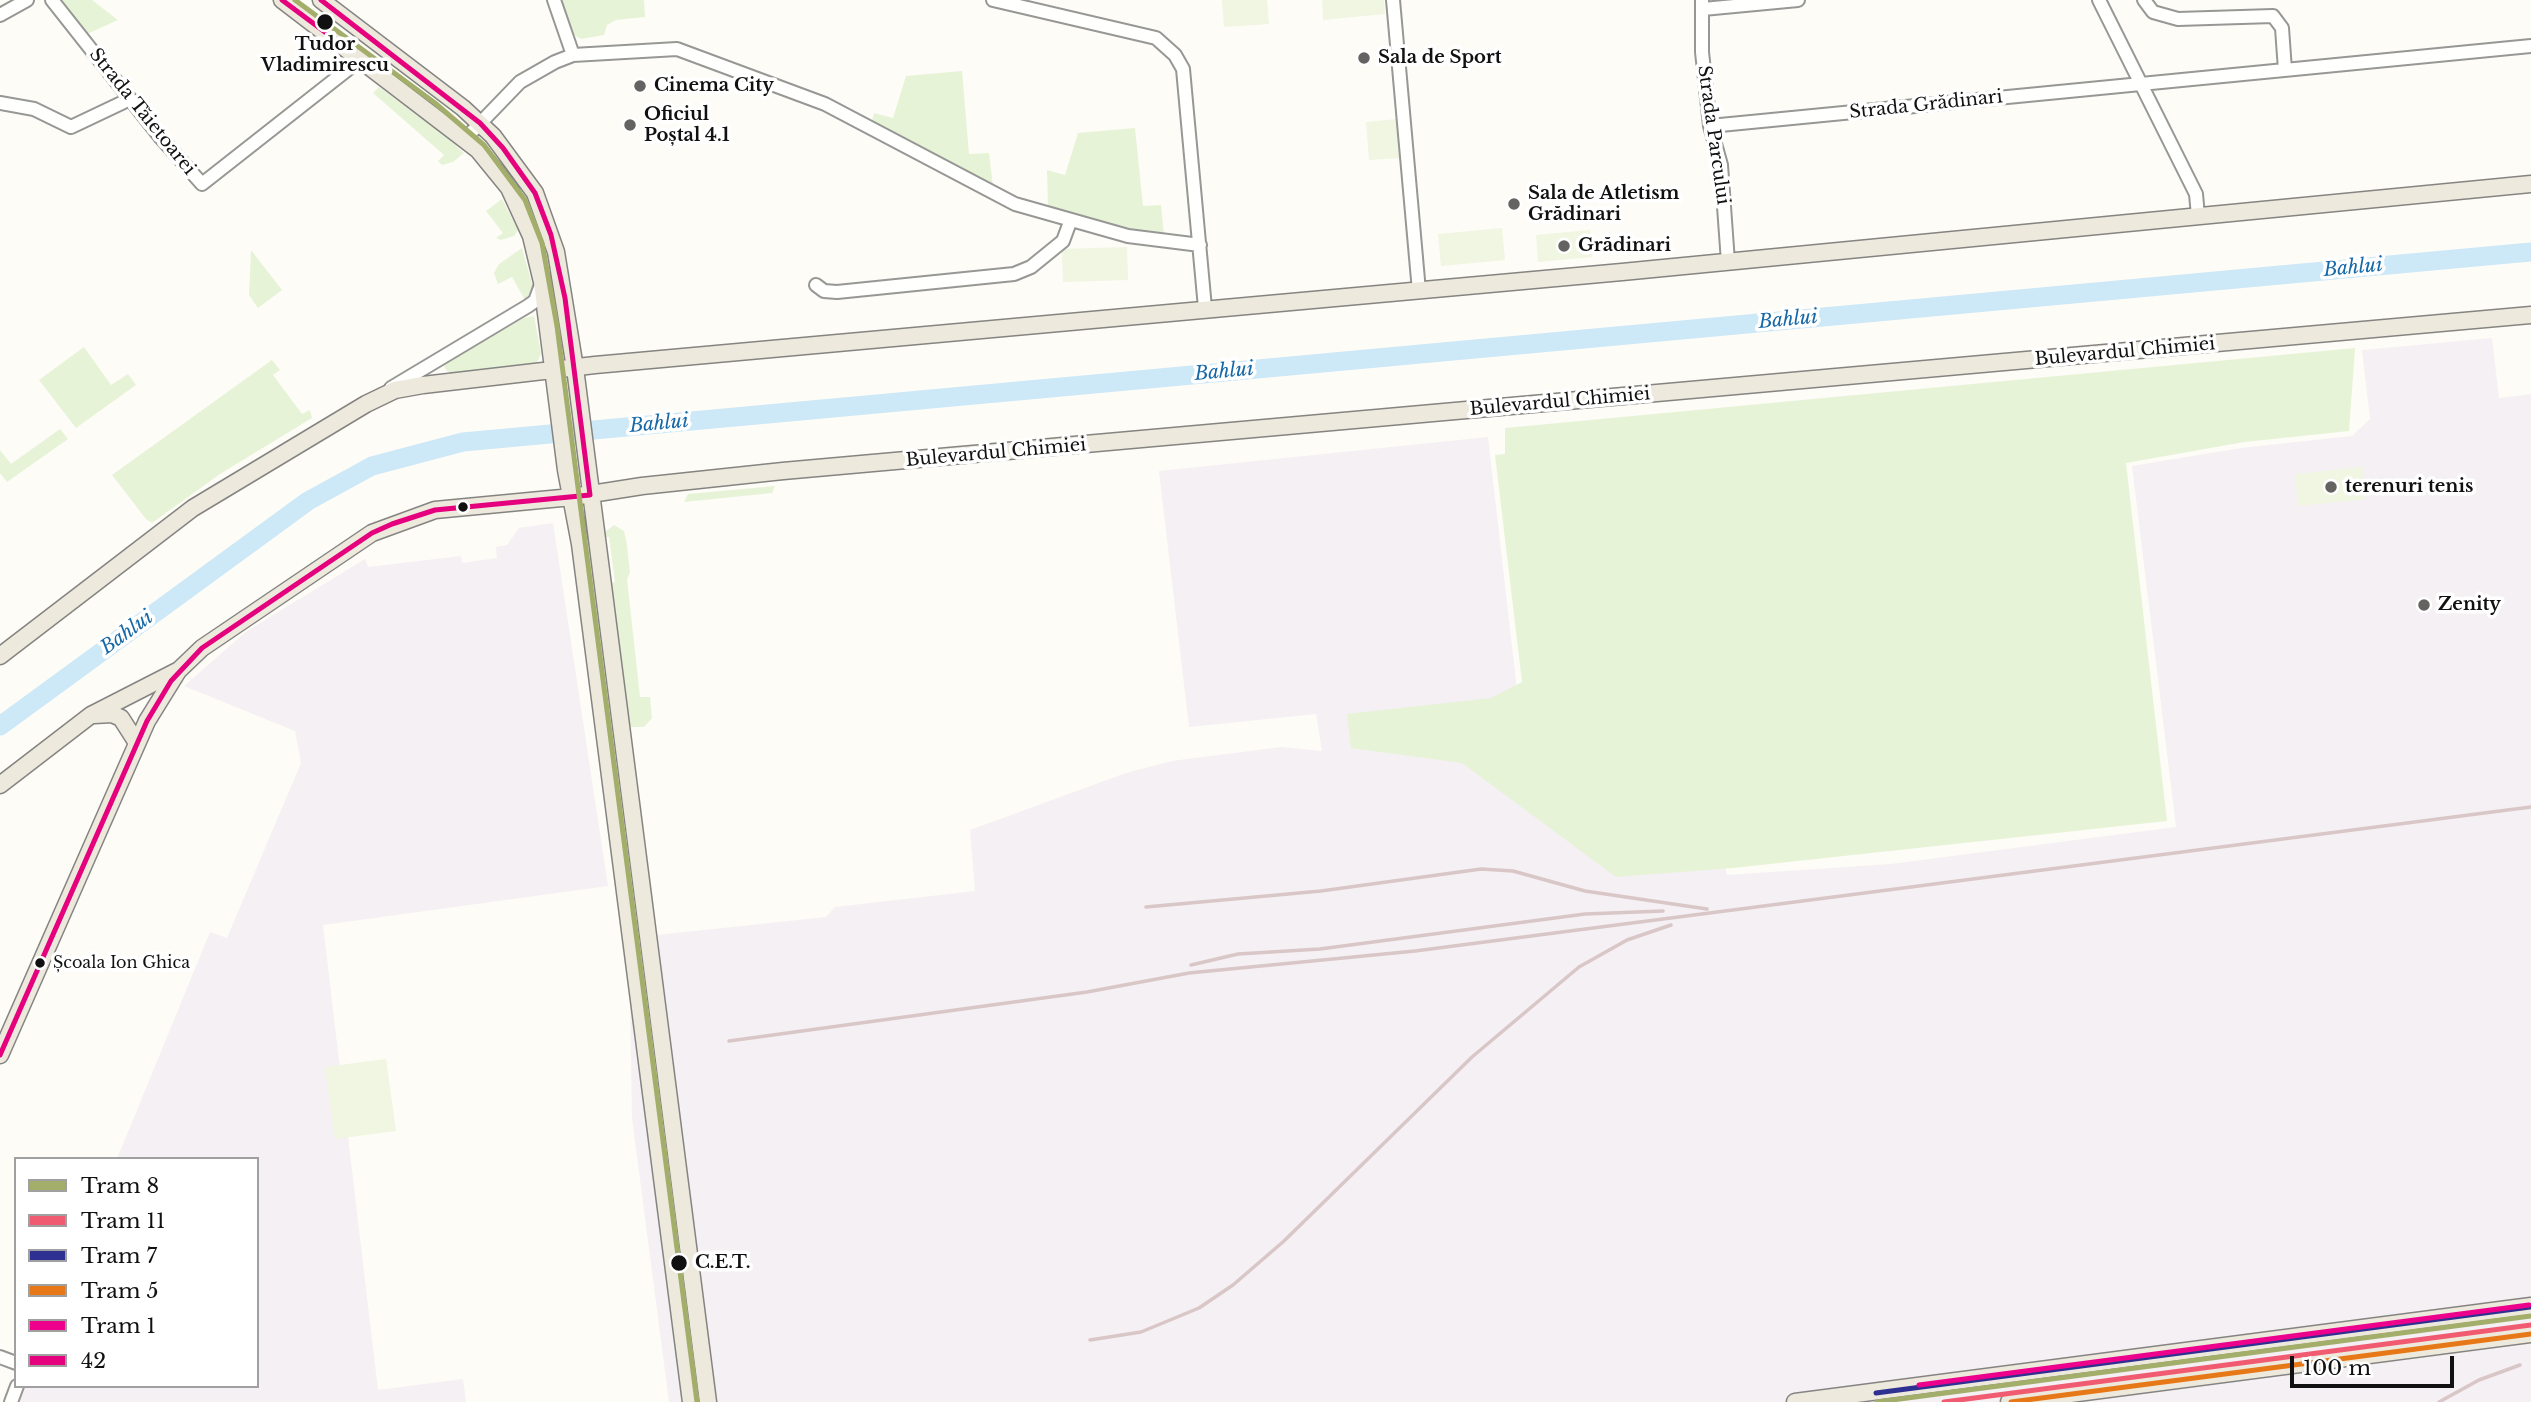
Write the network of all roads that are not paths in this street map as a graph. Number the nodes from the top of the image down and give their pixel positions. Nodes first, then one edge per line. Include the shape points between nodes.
1 (27, 0) edge
2 (52, 0) edge
3 (282, 0) edge
4 (321, 0) edge
5 (554, 0) edge
6 (993, 0) edge
7 (1393, 0) edge
8 (1798, 0) edge
9 (2099, 0) edge
10 (2145, 3) edge
11 (1703, 4) edge
12 (0, 15) edge
13 (2531, 46) edge
14 (573, 55) junction
15 (361, 59) junction
16 (2285, 70) junction
17 (2141, 84) junction
18 (130, 99) junction
19 (0, 103) edge
20 (480, 123) junction
21 (1710, 126) junction
22 (465, 139) junction
23 (2531, 184) edge
24 (2198, 216) junction
25 (1070, 222) junction
26 (1200, 245) junction
27 (1728, 262) junction
28 (542, 282) junction
29 (816, 285) dead end
30 (1419, 291) junction
31 (1205, 308) junction
32 (2531, 315) edge
33 (575, 368) junction
34 (554, 369) junction
35 (366, 404) junction
36 (590, 495) junction
37 (572, 497) junction
38 (0, 656) edge
39 (179, 670) junction
40 (91, 715) junction
41 (137, 743) junction
42 (0, 785) edge
43 (0, 1055) edge
44 (2531, 1306) edge
45 (2531, 1334) edge
46 (691, 1402) edge
47 (708, 1402) edge
48 (1795, 1402) edge
49 (2009, 1402) edge

1 - 12 street
2 - 18 street, Strada Tăietoarei
3 - 15 main road
4 - 20 main road
5 - 14 street
6 - 26 street via 1127,29 1167,46 1183,69
7 - 30 street
8 - 11 street, Strada Parcului
9 - 17 street
10 - 16 street via 2153,12 2179,19 2273,16 2282,28
11 - 21 street, Strada Parcului via 1702,52
13 - 16 street, Strada Grădinari
14 - 20 street via 520,82
14 - 25 street via 657,48 697,55 825,104 992,194
15 - 18 street, Strada Tăietoarei via 202,184
15 - 22 main road
16 - 17 street, Strada Grădinari
17 - 21 street, Strada Grădinari
17 - 24 street via 2196,194
18 - 19 street via 73,127 34,109
20 - 22 street
20 - 33 main road via 526,178 543,212 556,252
21 - 27 street, Strada Parcului via 1721,164
22 - 28 main road via 509,188 531,236
23 - 24 main road
24 - 27 main road
25 - 26 street via 1162,243
25 - 29 street via 1063,241 1031,267 1014,274 837,292
26 - 31 street
27 - 30 main road
28 - 34 main road
28 - 35 street via 535,301 528,306
30 - 31 main road
31 - 33 main road
32 - 36 main road, Bulevardul Chimiei via 905,460
33 - 34 main road
33 - 36 main road
34 - 35 main road via 395,390
34 - 37 main road
35 - 38 main road via 193,508
36 - 37 main road, Bulevardul Chimiei
36 - 47 main road
37 - 39 main road, Bulevardul Chimiei via 435,510 392,524 202,648
37 - 46 main road
39 - 40 main road
39 - 41 main road
40 - 41 main road via 121,718
40 - 42 main road
41 - 43 main road
44 - 48 main road
45 - 49 main road

